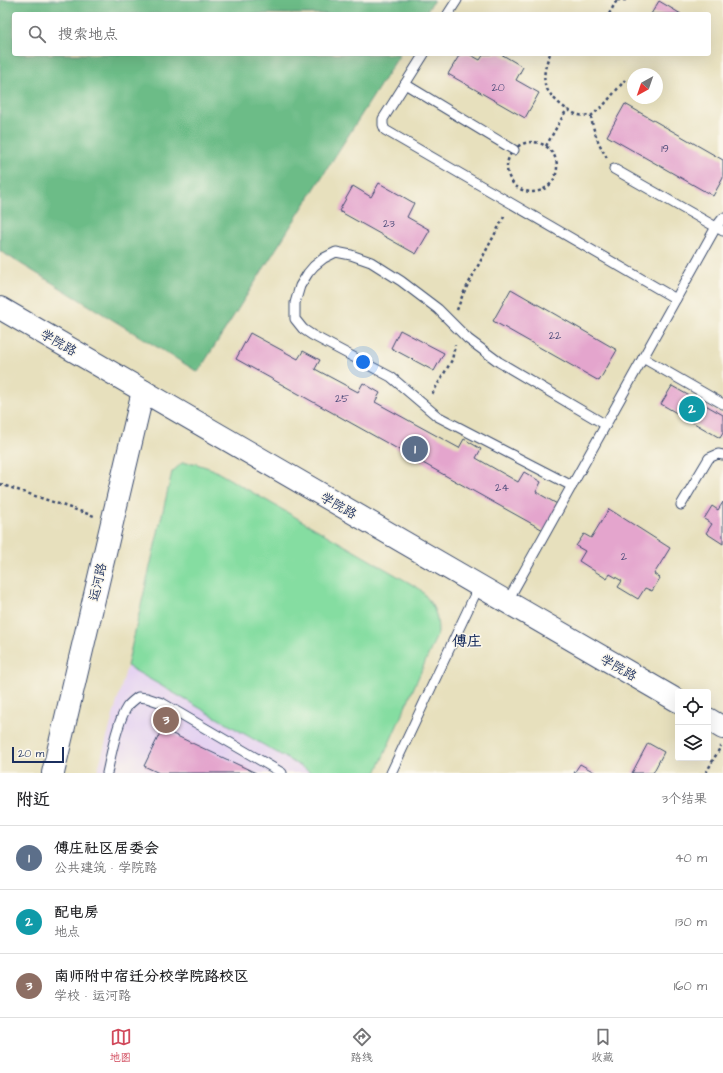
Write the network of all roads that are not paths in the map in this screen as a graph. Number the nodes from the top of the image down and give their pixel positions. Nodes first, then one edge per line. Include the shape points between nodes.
1 (457, 0) edge
2 (449, 12) edge
3 (423, 56) edge
4 (405, 84) junction
5 (514, 150) road end
6 (614, 169) road end
7 (723, 218) edge
8 (720, 229) edge
9 (676, 299) junction
10 (0, 308) edge
11 (643, 358) junction
12 (143, 391) junction
13 (723, 404) edge
14 (606, 426) junction
15 (723, 455) edge
16 (572, 486) junction
17 (681, 505) dead end
18 (479, 586) junction
19 (507, 602) junction
20 (675, 700) edge
21 (711, 721) edge
22 (723, 728) edge
23 (53, 773) edge
24 (107, 773) edge
25 (282, 773) edge
26 (391, 773) edge

1 - 2 lane
3 - 4 lane
4 - 5 lane
4 - 9 lane via 383,119 385,130
6 - 8 lane
7 - 8 lane
8 - 9 lane
9 - 11 lane
10 - 12 street, 学院路
11 - 13 lane
11 - 14 lane
12 - 18 street, 学院路
12 - 23 street, 运河路
14 - 16 lane
14 - 16 lane via 499,362 482,350 438,309 371,262 336,252 314,266 300,286 295,303 295,319 303,329 391,377 437,416
15 - 17 lane via 718,454 709,458
16 - 19 lane
18 - 19 street, 学院路
18 - 26 lane
19 - 20 street, 学院路
21 - 22 street
24 - 25 lane via 125,709 138,696 162,703

